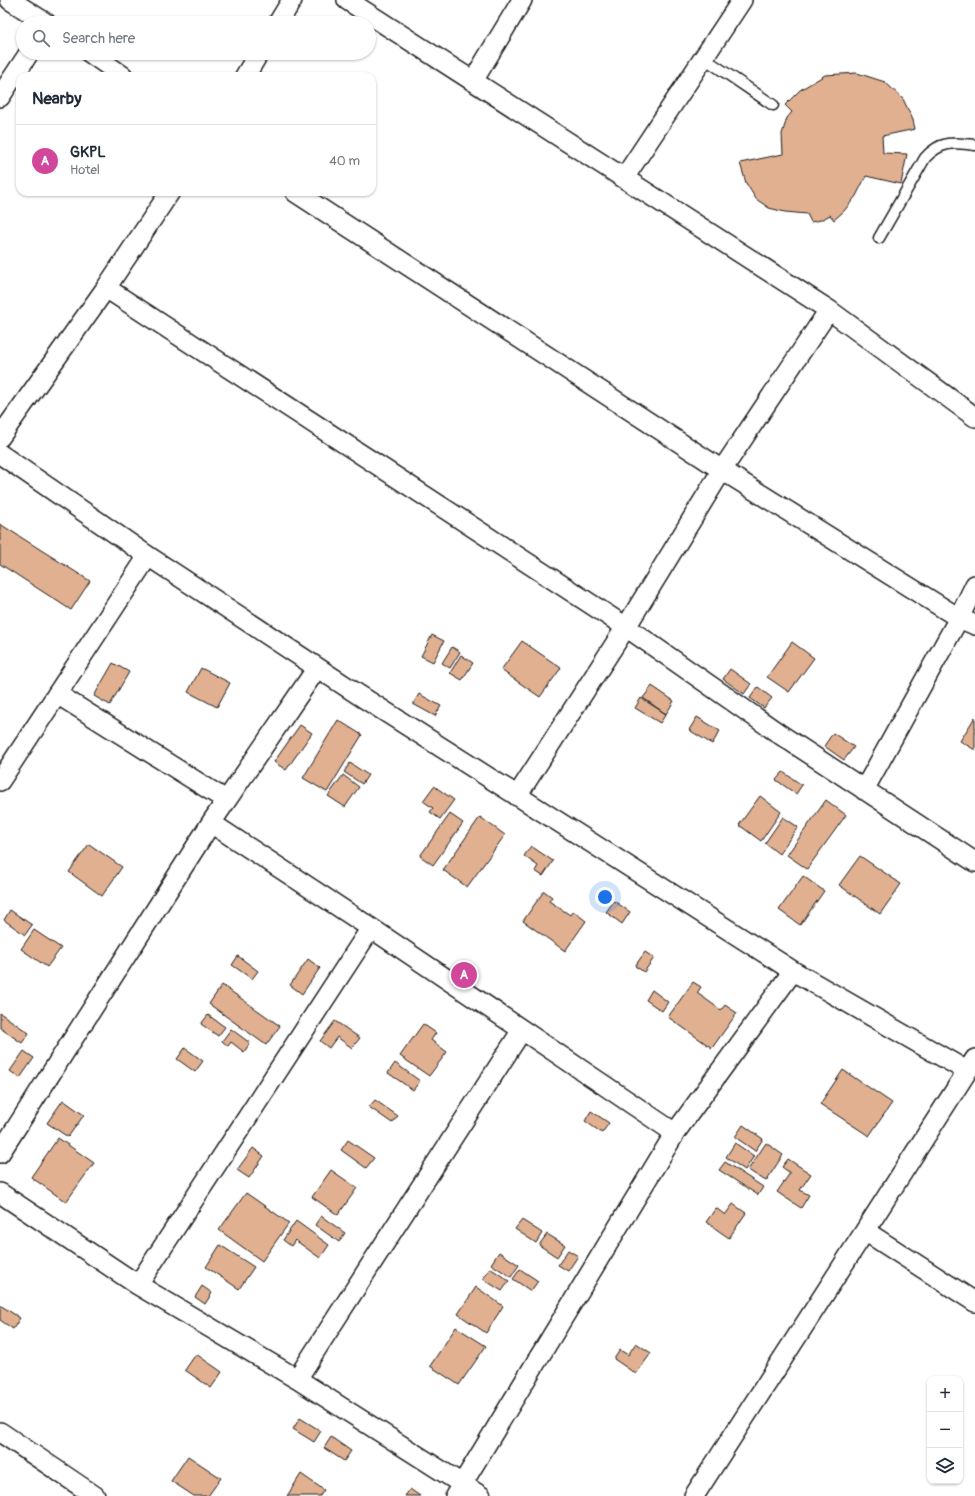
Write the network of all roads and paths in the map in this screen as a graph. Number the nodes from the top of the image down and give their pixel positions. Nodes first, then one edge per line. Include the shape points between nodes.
1 (10, 0) edge
2 (292, 0) edge
3 (347, 0) edge
4 (522, 0) edge
5 (742, 0) edge
6 (35, 16) edge
7 (282, 16) edge
8 (372, 16) edge
9 (376, 19) edge
10 (704, 58) junction
11 (24, 60) edge
12 (100, 60) edge
13 (255, 60) edge
14 (16, 72) edge
15 (117, 72) edge
16 (247, 72) edge
17 (16, 73) edge
18 (473, 81) junction
19 (0, 97) edge
20 (773, 105) dead end
21 (975, 145) edge
22 (624, 178) junction
23 (167, 196) edge
24 (301, 196) edge
25 (879, 238) dead end
26 (106, 288) junction
27 (829, 310) junction
28 (975, 417) edge
29 (0, 437) edge
30 (0, 454) edge
31 (722, 470) junction
32 (148, 556) junction
33 (975, 585) edge
34 (967, 621) edge
35 (626, 628) junction
36 (317, 668) junction
37 (57, 694) junction
38 (0, 781) edge
39 (864, 790) junction
40 (517, 796) junction
41 (226, 800) junction
42 (210, 823) junction
43 (975, 862) edge
44 (371, 928) junction
45 (793, 971) junction
46 (522, 1030) junction
47 (971, 1065) edge
48 (676, 1133) junction
49 (0, 1153) edge
50 (0, 1193) edge
51 (865, 1231) junction
52 (138, 1285) junction
53 (975, 1302) edge
54 (297, 1379) junction
55 (0, 1432) edge
56 (459, 1490) edge
57 (95, 1496) edge
58 (481, 1496) edge
59 (694, 1496) edge

1 - 6 street
2 - 7 street
3 - 8 street
4 - 18 street
5 - 10 street
9 - 18 street
10 - 20 lane
10 - 22 street
11 - 14 street
12 - 15 street
13 - 16 street
17 - 19 street
18 - 22 street
21 - 25 lane via 958,142 933,149 925,158
22 - 27 street
23 - 26 street
24 - 31 street
26 - 29 street
26 - 35 street
27 - 28 street
27 - 31 street
30 - 32 street
31 - 34 street
31 - 35 street
32 - 36 street
32 - 37 street
33 - 34 street
34 - 39 street
35 - 39 street
35 - 40 street
36 - 40 street
36 - 41 street
37 - 38 street
37 - 41 street
39 - 43 street
40 - 45 street
41 - 42 street
42 - 44 street
42 - 49 street
44 - 46 street
44 - 52 street
45 - 47 street
45 - 48 street
46 - 48 street
46 - 54 street
47 - 51 street
48 - 56 street
50 - 52 street
51 - 53 street
51 - 59 street
52 - 54 street
54 - 56 street
55 - 57 street
56 - 58 street

